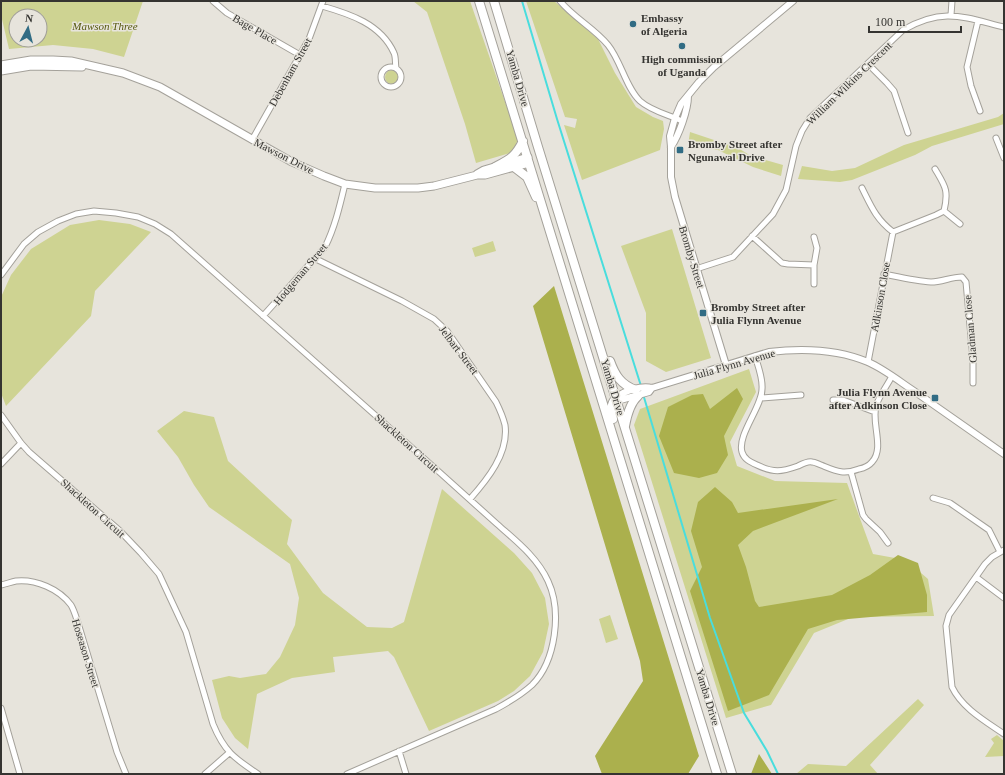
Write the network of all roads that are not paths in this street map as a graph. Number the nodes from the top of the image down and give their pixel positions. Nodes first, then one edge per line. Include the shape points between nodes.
1 (213, 1) edge
2 (480, 1) edge
3 (494, 1) edge
4 (560, 1) edge
5 (794, 1) edge
6 (952, 1) edge
7 (323, 3) edge
8 (951, 15) junction
9 (978, 21) junction
10 (1004, 27) edge
11 (300, 55) junction
12 (868, 64) junction
13 (1, 65) edge
14 (396, 68) junction
15 (104, 69) junction
16 (1, 71) edge
17 (688, 96) junction
18 (980, 111) dead end
19 (675, 118) junction
20 (682, 121) junction
21 (908, 133) dead end
22 (996, 138) dead end
23 (252, 140) junction
24 (523, 141) junction
25 (671, 149) junction
26 (541, 156) junction
27 (1004, 158) edge
28 (529, 160) junction
29 (494, 167) junction
30 (514, 168) junction
31 (935, 169) dead end
32 (477, 175) junction
33 (345, 184) junction
34 (862, 188) dead end
35 (543, 205) junction
36 (944, 211) junction
37 (960, 224) dead end
38 (893, 232) junction
39 (752, 236) junction
40 (814, 237) dead end
41 (316, 259) junction
42 (814, 265) junction
43 (696, 268) junction
44 (884, 274) junction
45 (1, 275) edge
46 (814, 284) dead end
47 (263, 316) junction
48 (601, 350) junction
49 (754, 356) junction
50 (868, 362) junction
51 (726, 365) junction
52 (892, 376) junction
53 (973, 383) dead end
54 (600, 390) junction
55 (637, 393) junction
56 (801, 395) dead end
57 (761, 398) junction
58 (616, 400) junction
59 (834, 400) dead end
60 (875, 412) junction
61 (1, 415) edge
62 (625, 426) junction
63 (21, 443) junction
64 (618, 449) junction
65 (1004, 454) edge
66 (1, 464) edge
67 (851, 472) junction
68 (933, 498) dead end
69 (470, 499) junction
70 (888, 543) dead end
71 (1002, 551) edge
72 (976, 577) junction
73 (1, 586) edge
74 (1004, 598) edge
75 (1, 708) edge
76 (1004, 734) edge
77 (399, 751) junction
78 (229, 753) junction
79 (715, 772) edge
80 (20, 774) edge
81 (126, 774) edge
82 (205, 774) edge
83 (258, 774) edge
84 (347, 774) edge
85 (406, 774) edge
86 (732, 774) edge

1 - 11 street, Bage Place
2 - 24 main road, Yamba Drive
3 - 26 main road, Yamba Drive
4 - 19 street via 608,45 640,102
5 - 17 street, Bromby Street via 714,67
6 - 8 street
7 - 11 street, Debenham Street
7 - 14 street via 362,20 377,31 394,54
8 - 9 street, William Wilkins Crescent
8 - 12 street, William Wilkins Crescent via 933,17 903,30
9 - 10 street, William Wilkins Crescent
9 - 18 street via 967,67
11 - 23 street, Debenham Street
12 - 21 street via 894,91
12 - 39 street, William Wilkins Crescent via 810,118 802,131 786,190 773,214
13 - 15 main road, Mawson Drive via 31,60 53,60 71,61
14 - 14 street via 401,76 400,82 389,87 383,83 382,74 389,67
15 - 16 main road, Mawson Drive via 31,66
15 - 23 main road, Mawson Drive via 123,73 160,87
17 - 19 street, Bromby Street
17 - 20 street via 688,108
19 - 20 street
19 - 25 street, Bromby Street via 670,136
20 - 25 street
22 - 27 street
23 - 33 main road, Mawson Drive via 292,162
24 - 28 main road, Yamba Drive
24 - 29 main road via 511,158
25 - 43 street, Bromby Street via 671,177 675,197
26 - 28 main road
26 - 48 main road, Yamba Drive
28 - 29 main road, Mawson Drive
28 - 30 main road, Mawson Drive
28 - 35 main road, Yamba Drive
29 - 32 main road, Mawson Drive
30 - 32 main road, Mawson Drive
30 - 35 main road via 527,177 534,196
31 - 36 street via 946,188
32 - 33 main road, Mawson Drive via 418,188 375,188
33 - 41 street, Hodgeman Street via 330,237
34 - 38 street via 882,224
35 - 54 main road, Yamba Drive
36 - 37 street
36 - 38 street
38 - 44 street, Adkinson Close
39 - 42 street via 782,263
39 - 43 street, William Wilkins Crescent via 733,257
40 - 42 street via 817,248
41 - 47 street, Hodgeman Street
41 - 69 street, Jelbart Street via 434,319 447,331 496,402 505,427 502,450 484,483
42 - 46 street
43 - 51 street, Bromby Street
44 - 50 street, Adkinson Close
44 - 53 street, Gladman Close via 929,282 964,275
45 - 47 street, Shackleton Circuit via 24,244 58,220 94,211 116,213 138,217 171,234
47 - 69 street, Shackleton Circuit
48 - 55 main road via 610,361 614,373
48 - 58 main road, Yamba Drive
49 - 50 street, Julia Flynn Avenue via 787,349 848,356
49 - 51 street, Julia Flynn Avenue
49 - 57 street via 762,382
50 - 52 street, Julia Flynn Avenue
51 - 55 street, Julia Flynn Avenue via 652,388 649,392
52 - 60 street via 876,405
52 - 65 street, Julia Flynn Avenue
54 - 58 main road via 606,397
54 - 64 main road, Yamba Drive
55 - 58 street, Julia Flynn Avenue via 622,394
55 - 62 main road
56 - 57 street
57 - 67 street via 742,441 742,452 748,461 768,470 778,471 812,462 843,473
58 - 62 main road, Yamba Drive
58 - 64 main road via 610,410 616,429
59 - 60 street via 843,400
60 - 67 street via 876,455 867,467
61 - 63 street, Shackleton Circuit
62 - 86 main road, Yamba Drive
63 - 66 street
63 - 78 street, Shackleton Circuit via 120,532 159,574 186,632 213,724
64 - 79 main road, Yamba Drive
67 - 70 street via 863,515
68 - 71 street via 950,503 989,530
69 - 77 street, Shackleton Circuit via 524,548 539,565 549,582 557,622 553,642 545,666 533,684 516,698
71 - 72 street via 992,556
72 - 74 street
72 - 76 street via 949,615 946,626 952,687 960,701
73 - 81 street, Hoseason Street via 16,581 33,582 61,594 72,606
75 - 80 street
77 - 84 street, Shackleton Circuit
77 - 85 street
78 - 82 street
78 - 83 street, Shackleton Circuit

